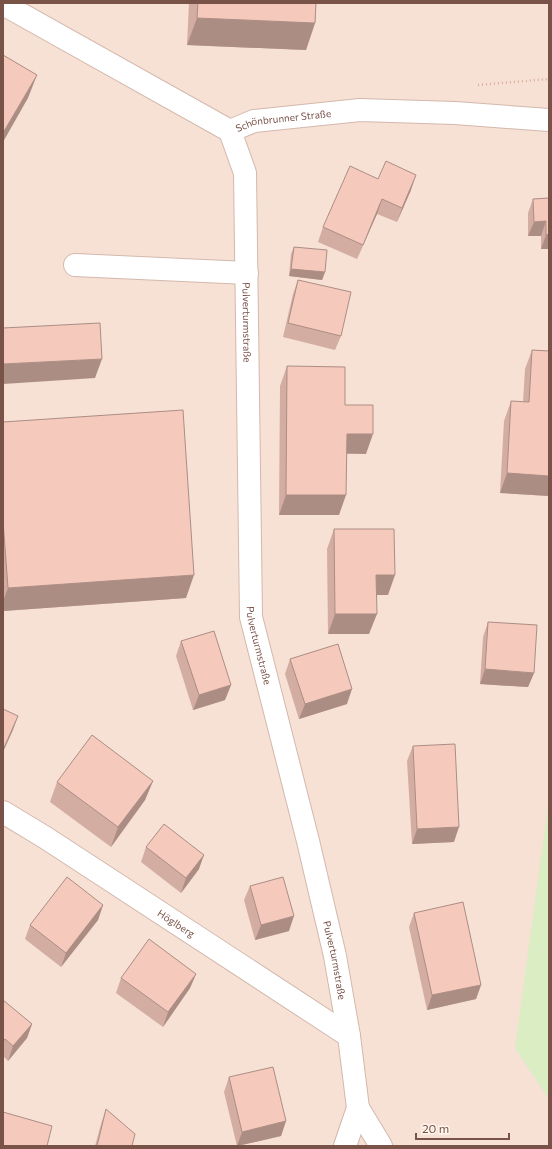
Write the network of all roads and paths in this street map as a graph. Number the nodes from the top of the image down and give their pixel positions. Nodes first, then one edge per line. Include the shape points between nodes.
1 (3, 4) edge
2 (549, 120) edge
3 (230, 130) junction
4 (75, 265) dead end
5 (247, 273) junction
6 (3, 812) edge
7 (349, 1036) junction
8 (358, 1108) junction
9 (345, 1146) edge
10 (381, 1146) edge

1 - 3 street, Schönbrunner Straße
2 - 3 street, Schönbrunner Straße via 456,113 360,110 254,121
3 - 5 street, Pulverturmstraße via 245,173
4 - 5 street
5 - 7 street, Pulverturmstraße via 251,616 335,956
6 - 7 street, Höglberg
7 - 8 street, Pulverturmstraße
8 - 9 street
8 - 10 street, Pulverturmstraße

